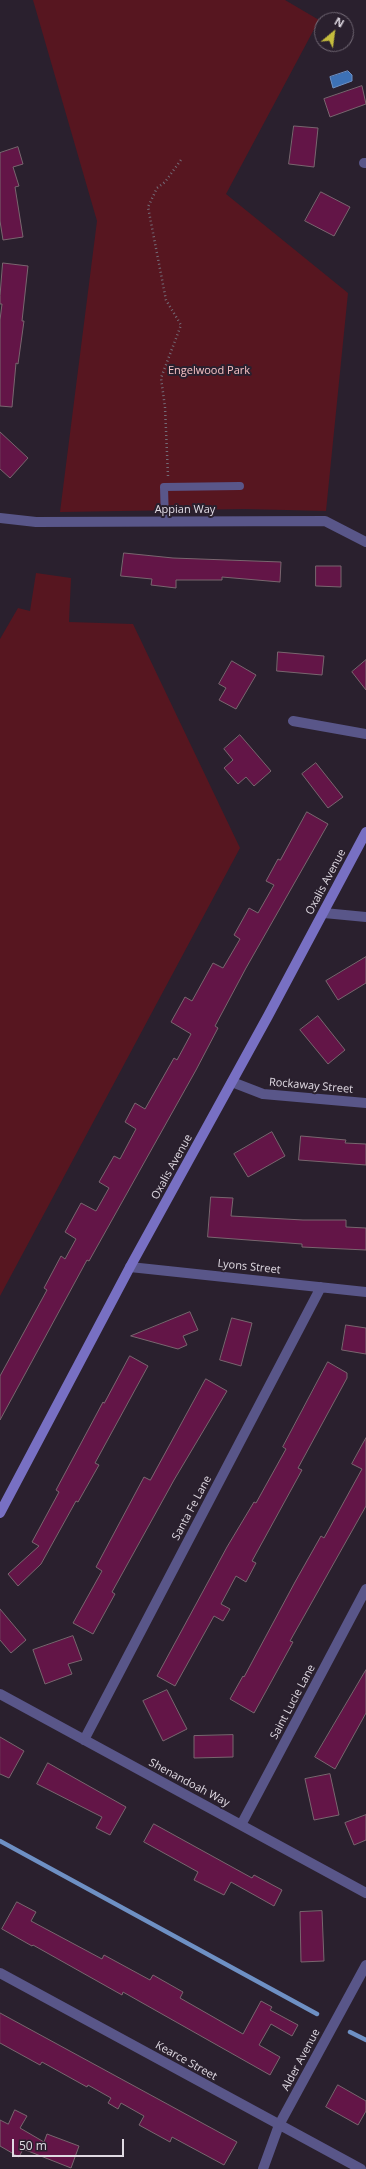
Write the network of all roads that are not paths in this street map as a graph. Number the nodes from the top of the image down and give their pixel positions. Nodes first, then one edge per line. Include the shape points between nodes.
1 (240, 486) dead end
2 (0, 518) edge
3 (165, 522) junction
4 (366, 542) edge
5 (293, 721) dead end
6 (366, 734) edge
7 (366, 832) edge
8 (324, 913) junction
9 (366, 916) edge
10 (232, 1082) junction
11 (366, 1103) edge
12 (130, 1267) junction
13 (321, 1287) junction
14 (366, 1292) edge
15 (0, 1514) edge
16 (366, 1589) edge
17 (0, 1694) edge
18 (84, 1740) junction
19 (241, 1825) junction
20 (366, 1893) edge
21 (366, 1965) edge
22 (0, 1973) edge
23 (279, 2125) junction
24 (263, 2169) edge
25 (361, 2169) edge

1 - 3 lane via 164,487
2 - 3 street, Appian Way via 36,522
3 - 4 street, Appian Way via 325,521
5 - 6 street
7 - 8 street, Oxalis Avenue
8 - 9 street
8 - 10 street, Oxalis Avenue
10 - 11 street, Rockaway Street via 263,1094
10 - 12 street, Oxalis Avenue
12 - 13 street, Lyons Street
12 - 15 street, Oxalis Avenue
13 - 14 street, Lyons Street
13 - 18 street, Santa Fe Lane
16 - 19 street, Saint Lucie Lane
17 - 18 street, Shenandoah Way
18 - 19 street, Shenandoah Way
19 - 20 street, Shenandoah Way
21 - 23 street, Alder Avenue
22 - 23 street, Kearce Street
23 - 24 street, Alder Avenue
23 - 25 street, Kearce Street

